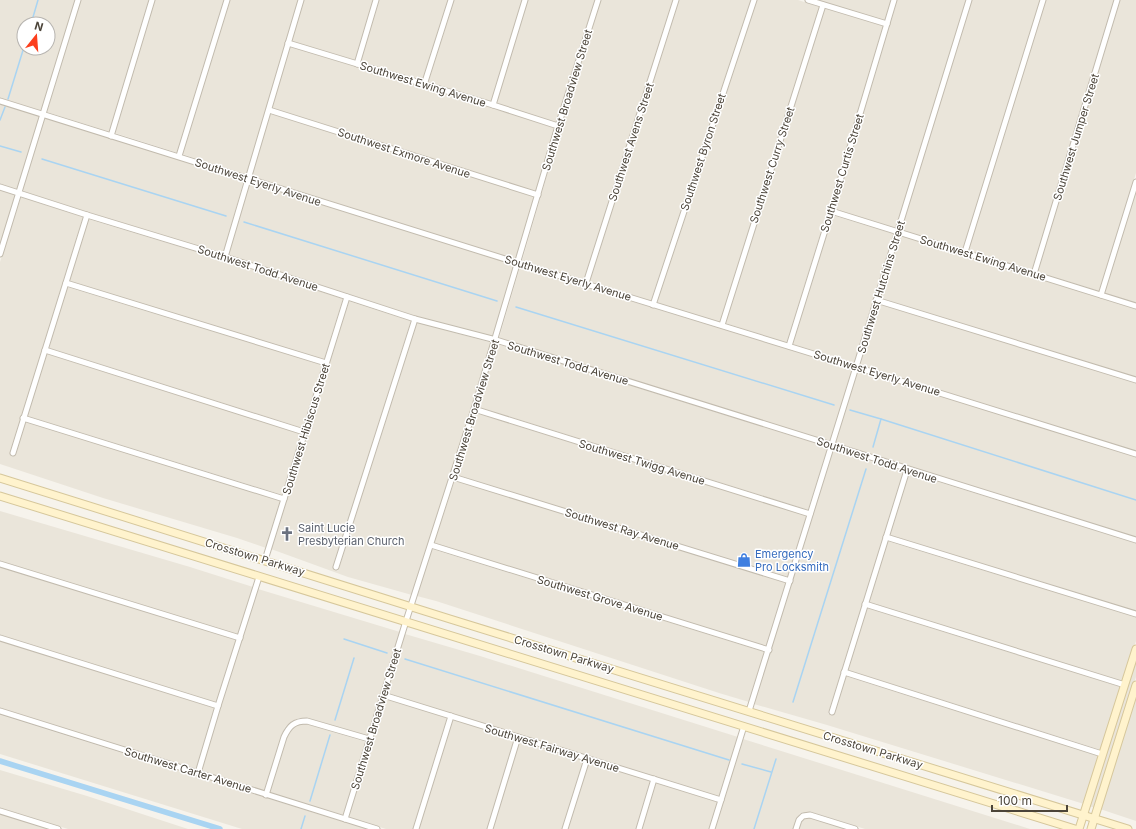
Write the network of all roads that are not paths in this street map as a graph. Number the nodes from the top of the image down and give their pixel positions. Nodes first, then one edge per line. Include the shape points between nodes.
1 (78, 0) edge
2 (152, 0) edge
3 (227, 0) edge
4 (301, 0) edge
5 (376, 0) edge
6 (451, 0) edge
7 (525, 0) edge
8 (598, 0) edge
9 (676, 0) edge
10 (754, 0) edge
11 (808, 0) edge
12 (894, 0) edge
13 (969, 0) edge
14 (1042, 0) edge
15 (1117, 0) edge
16 (823, 4) junction
17 (887, 24) junction
18 (288, 43) junction
19 (357, 64) junction
20 (424, 85) junction
21 (0, 101) edge
22 (493, 105) junction
23 (269, 110) junction
24 (44, 114) junction
25 (558, 126) junction
26 (111, 136) junction
27 (179, 156) junction
28 (248, 178) junction
29 (1136, 182) edge
30 (0, 187) edge
31 (19, 193) junction
32 (538, 195) junction
33 (831, 212) junction
34 (87, 215) junction
35 (898, 232) junction
36 (965, 252) junction
37 (0, 254) edge
38 (225, 257) junction
39 (518, 263) junction
40 (1034, 274) junction
41 (66, 283) junction
42 (586, 283) junction
43 (1101, 295) junction
44 (347, 297) junction
45 (876, 300) junction
46 (653, 305) junction
47 (1136, 306) edge
48 (415, 318) junction
49 (722, 325) junction
50 (496, 340) junction
51 (789, 346) junction
52 (45, 350) junction
53 (326, 363) junction
54 (856, 367) junction
55 (1136, 380) edge
56 (474, 410) junction
57 (23, 418) junction
58 (304, 432) junction
59 (832, 445) junction
60 (13, 453) dead end
61 (1136, 454) edge
62 (907, 470) junction
63 (453, 477) junction
64 (0, 478) edge
65 (0, 496) edge
66 (284, 498) junction
67 (810, 514) junction
68 (886, 537) junction
69 (1136, 540) edge
70 (431, 545) junction
71 (265, 560) junction
72 (0, 564) edge
73 (336, 567) dead end
74 (259, 577) junction
75 (790, 581) junction
76 (865, 604) junction
77 (410, 606) junction
78 (1136, 614) edge
79 (406, 621) junction
80 (0, 638) edge
81 (240, 638) junction
82 (1136, 649) edge
83 (768, 650) junction
84 (844, 672) junction
85 (1125, 685) junction
86 (1136, 685) edge
87 (383, 695) junction
88 (218, 706) junction
89 (0, 712) edge
90 (749, 712) junction
91 (832, 712) dead end
92 (451, 716) junction
93 (744, 726) junction
94 (518, 737) junction
95 (369, 740) junction
96 (1102, 754) junction
97 (587, 758) junction
98 (198, 773) junction
99 (654, 780) junction
100 (266, 795) junction
101 (721, 800) junction
102 (0, 811) edge
103 (1084, 815) junction
104 (345, 819) junction
105 (1094, 819) junction
106 (58, 829) edge
107 (377, 829) edge
108 (416, 829) edge
109 (490, 829) edge
110 (565, 829) edge
111 (639, 829) edge
112 (712, 829) edge
113 (796, 829) edge
114 (855, 829) edge
115 (1076, 829) edge
116 (1080, 829) edge
117 (1091, 829) edge
118 (1128, 829) edge

1 - 24 street
2 - 26 street
3 - 27 street
4 - 18 street
5 - 19 street
6 - 20 street
7 - 22 street
8 - 25 street, Southwest Broadview Street
9 - 42 street, Southwest Avens Street
10 - 46 street, Southwest Byron Street
11 - 16 street
12 - 17 street, Southwest Curtis Street
13 - 35 street, Southwest Hutchins Street
14 - 36 street
15 - 40 street, Southwest Jumper Street
16 - 17 street
16 - 49 street, Southwest Curry Street
17 - 33 street, Southwest Curtis Street
18 - 19 street, Southwest Ewing Avenue
18 - 23 street
19 - 20 street, Southwest Ewing Avenue
20 - 22 street, Southwest Ewing Avenue
21 - 24 street, Southwest Eyerly Avenue
22 - 25 street, Southwest Ewing Avenue
23 - 28 street
23 - 32 street, Southwest Exmore Avenue
24 - 26 street, Southwest Eyerly Avenue
24 - 31 street
25 - 32 street, Southwest Broadview Street
26 - 27 street, Southwest Eyerly Avenue
27 - 28 street, Southwest Eyerly Avenue
28 - 38 street
28 - 39 street, Southwest Eyerly Avenue
29 - 43 street
30 - 31 street, Southwest Todd Avenue
31 - 34 street, Southwest Todd Avenue
31 - 37 street
32 - 39 street, Southwest Broadview Street
33 - 35 street, Southwest Ewing Avenue
33 - 51 street, Southwest Curtis Street
34 - 38 street, Southwest Todd Avenue
34 - 41 street
35 - 36 street, Southwest Ewing Avenue
35 - 45 street, Southwest Hutchins Street
36 - 40 street, Southwest Ewing Avenue
38 - 44 street, Southwest Todd Avenue
39 - 42 street, Southwest Eyerly Avenue
39 - 50 street, Southwest Broadview Street
40 - 43 street, Southwest Ewing Avenue
41 - 52 street
41 - 53 street
42 - 46 street, Southwest Eyerly Avenue
43 - 47 street, Southwest Ewing Avenue
44 - 48 street, Southwest Todd Avenue
44 - 53 street, Southwest Hibiscus Street
45 - 54 street, Southwest Hutchins Street
45 - 55 street
46 - 49 street, Southwest Eyerly Avenue
48 - 50 street, Southwest Todd Avenue
48 - 73 street
49 - 51 street, Southwest Eyerly Avenue
50 - 56 street, Southwest Broadview Street
50 - 59 street, Southwest Todd Avenue
51 - 54 street, Southwest Eyerly Avenue
52 - 57 street
52 - 58 street
53 - 58 street, Southwest Hibiscus Street
54 - 59 street, Southwest Hutchins Street
54 - 61 street, Southwest Eyerly Avenue
56 - 63 street, Southwest Broadview Street
56 - 67 street, Southwest Twigg Avenue
57 - 60 street
57 - 66 street
58 - 66 street, Southwest Hibiscus Street
59 - 62 street, Southwest Todd Avenue
59 - 67 street, Southwest Hutchins Street
62 - 68 street
62 - 69 street, Southwest Todd Avenue
63 - 70 street, Southwest Broadview Street
63 - 75 street, Southwest Ray Avenue
64 - 71 main road, Crosstown Parkway
65 - 74 main road, Crosstown Parkway
66 - 71 street, Southwest Hibiscus Street
67 - 75 street, Southwest Hutchins Street
68 - 76 street
68 - 78 street
70 - 77 street, Southwest Broadview Street
70 - 83 street, Southwest Grove Avenue
71 - 77 main road, Crosstown Parkway
72 - 81 street
74 - 79 main road, Crosstown Parkway
74 - 81 street
75 - 83 street, Southwest Hutchins Street
76 - 84 street
76 - 85 street
77 - 79 street, Southwest Broadview Street
77 - 90 main road, Crosstown Parkway
79 - 87 street, Southwest Broadview Street
79 - 93 main road, Crosstown Parkway
80 - 88 street
81 - 88 street
82 - 85 main road
83 - 90 street, Southwest Hutchins Street
84 - 91 street
84 - 96 street
85 - 96 main road
86 - 105 main road
87 - 92 street, Southwest Fairway Avenue
87 - 95 street, Southwest Broadview Street
88 - 98 street
89 - 98 street, Southwest Carter Avenue
90 - 103 main road, Crosstown Parkway
92 - 94 street, Southwest Fairway Avenue
92 - 108 street
93 - 101 street
93 - 115 main road, Crosstown Parkway
94 - 97 street, Southwest Fairway Avenue
94 - 109 street
95 - 100 street via 307,721 293,724 284,737
95 - 104 street, Southwest Broadview Street
96 - 103 main road
97 - 99 street, Southwest Fairway Avenue
97 - 110 street
98 - 100 street, Southwest Carter Avenue
99 - 101 street, Southwest Fairway Avenue
99 - 111 street
100 - 104 street, Southwest Carter Avenue
101 - 112 street
102 - 106 street
103 - 105 main road, Crosstown Parkway
103 - 116 main road
104 - 107 street, Southwest Carter Avenue
105 - 117 main road
105 - 118 main road, Crosstown Parkway
113 - 114 street via 799,820 810,815

